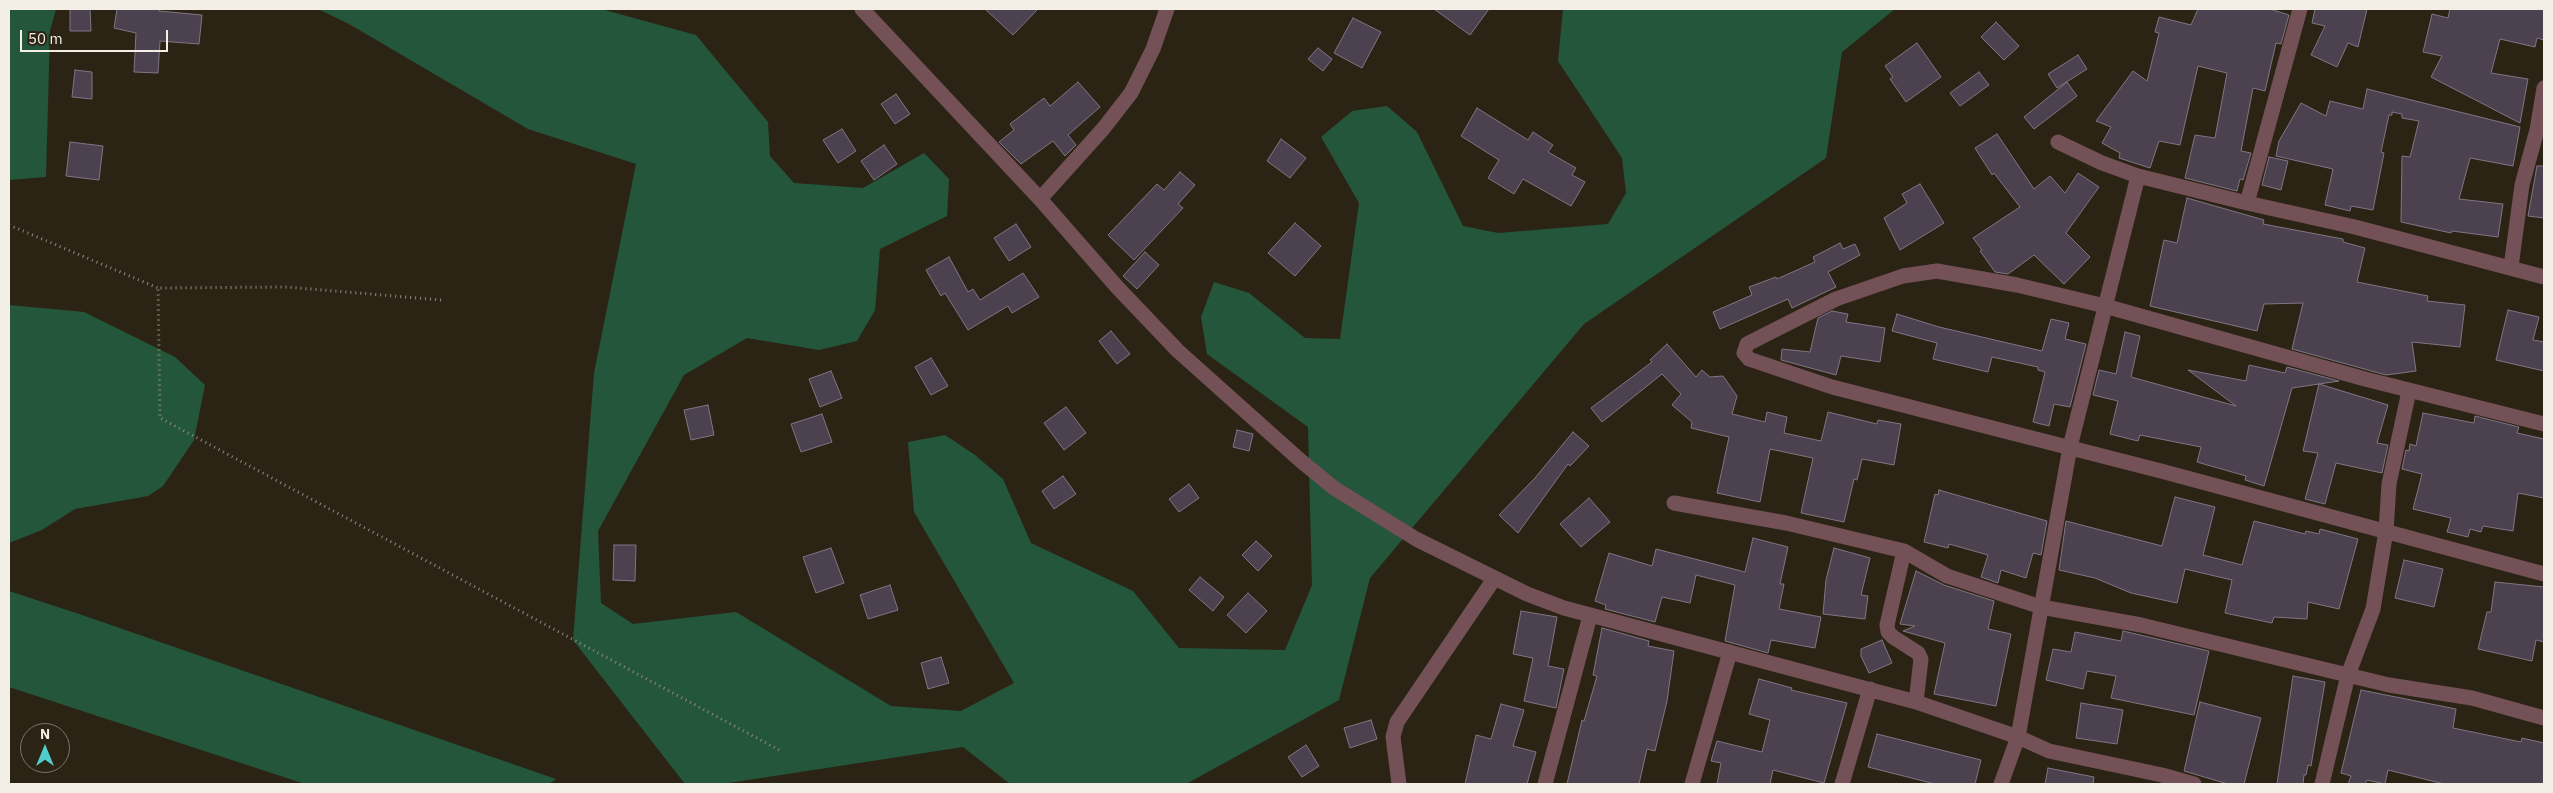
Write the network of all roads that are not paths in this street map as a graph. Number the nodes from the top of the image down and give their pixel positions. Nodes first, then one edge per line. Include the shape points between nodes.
1 (862, 9) edge
2 (1168, 9) edge
3 (2300, 9) edge
4 (2544, 88) edge
5 (2058, 142) dead end
6 (2138, 176) junction
7 (1040, 199) junction
8 (2247, 203) junction
9 (2510, 267) junction
10 (2544, 277) edge
11 (2105, 306) junction
12 (2408, 390) junction
13 (2544, 424) edge
14 (2070, 447) junction
15 (1674, 503) dead end
16 (2386, 531) junction
17 (1904, 551) junction
18 (2544, 574) edge
19 (1494, 579) junction
20 (2040, 607) junction
21 (1590, 616) junction
22 (1730, 652) junction
23 (2348, 675) junction
24 (1870, 689) junction
25 (1916, 702) junction
26 (2544, 718) edge
27 (2018, 737) junction
28 (2159, 780) edge
29 (1399, 784) edge
30 (1545, 784) edge
31 (1692, 784) edge
32 (1842, 784) edge
33 (2001, 784) edge
34 (2194, 784) edge
35 (2322, 784) edge

1 - 7 street
2 - 7 street via 1131,93
3 - 8 street
4 - 9 street via 2522,186
5 - 6 street
6 - 8 street
6 - 11 street
7 - 19 street via 1178,351 1301,461 1334,488 1376,515
8 - 9 street
9 - 10 street
11 - 12 street
11 - 14 street
11 - 14 street via 1971,276 1920,272 1836,299 1744,348 1749,359 1832,387
12 - 13 street
12 - 16 street via 2388,484
14 - 16 street
14 - 20 street
15 - 17 street via 1786,523
16 - 18 street
16 - 23 street via 2373,609
17 - 20 street via 1947,576
17 - 25 street via 1887,625 1888,632 1918,653 1921,659
19 - 21 street via 1546,602
19 - 29 street via 1397,722 1393,737
20 - 23 street via 2141,625
20 - 27 street
21 - 22 street
21 - 30 street
22 - 24 street
22 - 31 street
23 - 26 street via 2472,698
23 - 35 street
24 - 25 street
24 - 32 street
25 - 27 street
27 - 28 street via 2049,751
27 - 33 street
28 - 34 street

